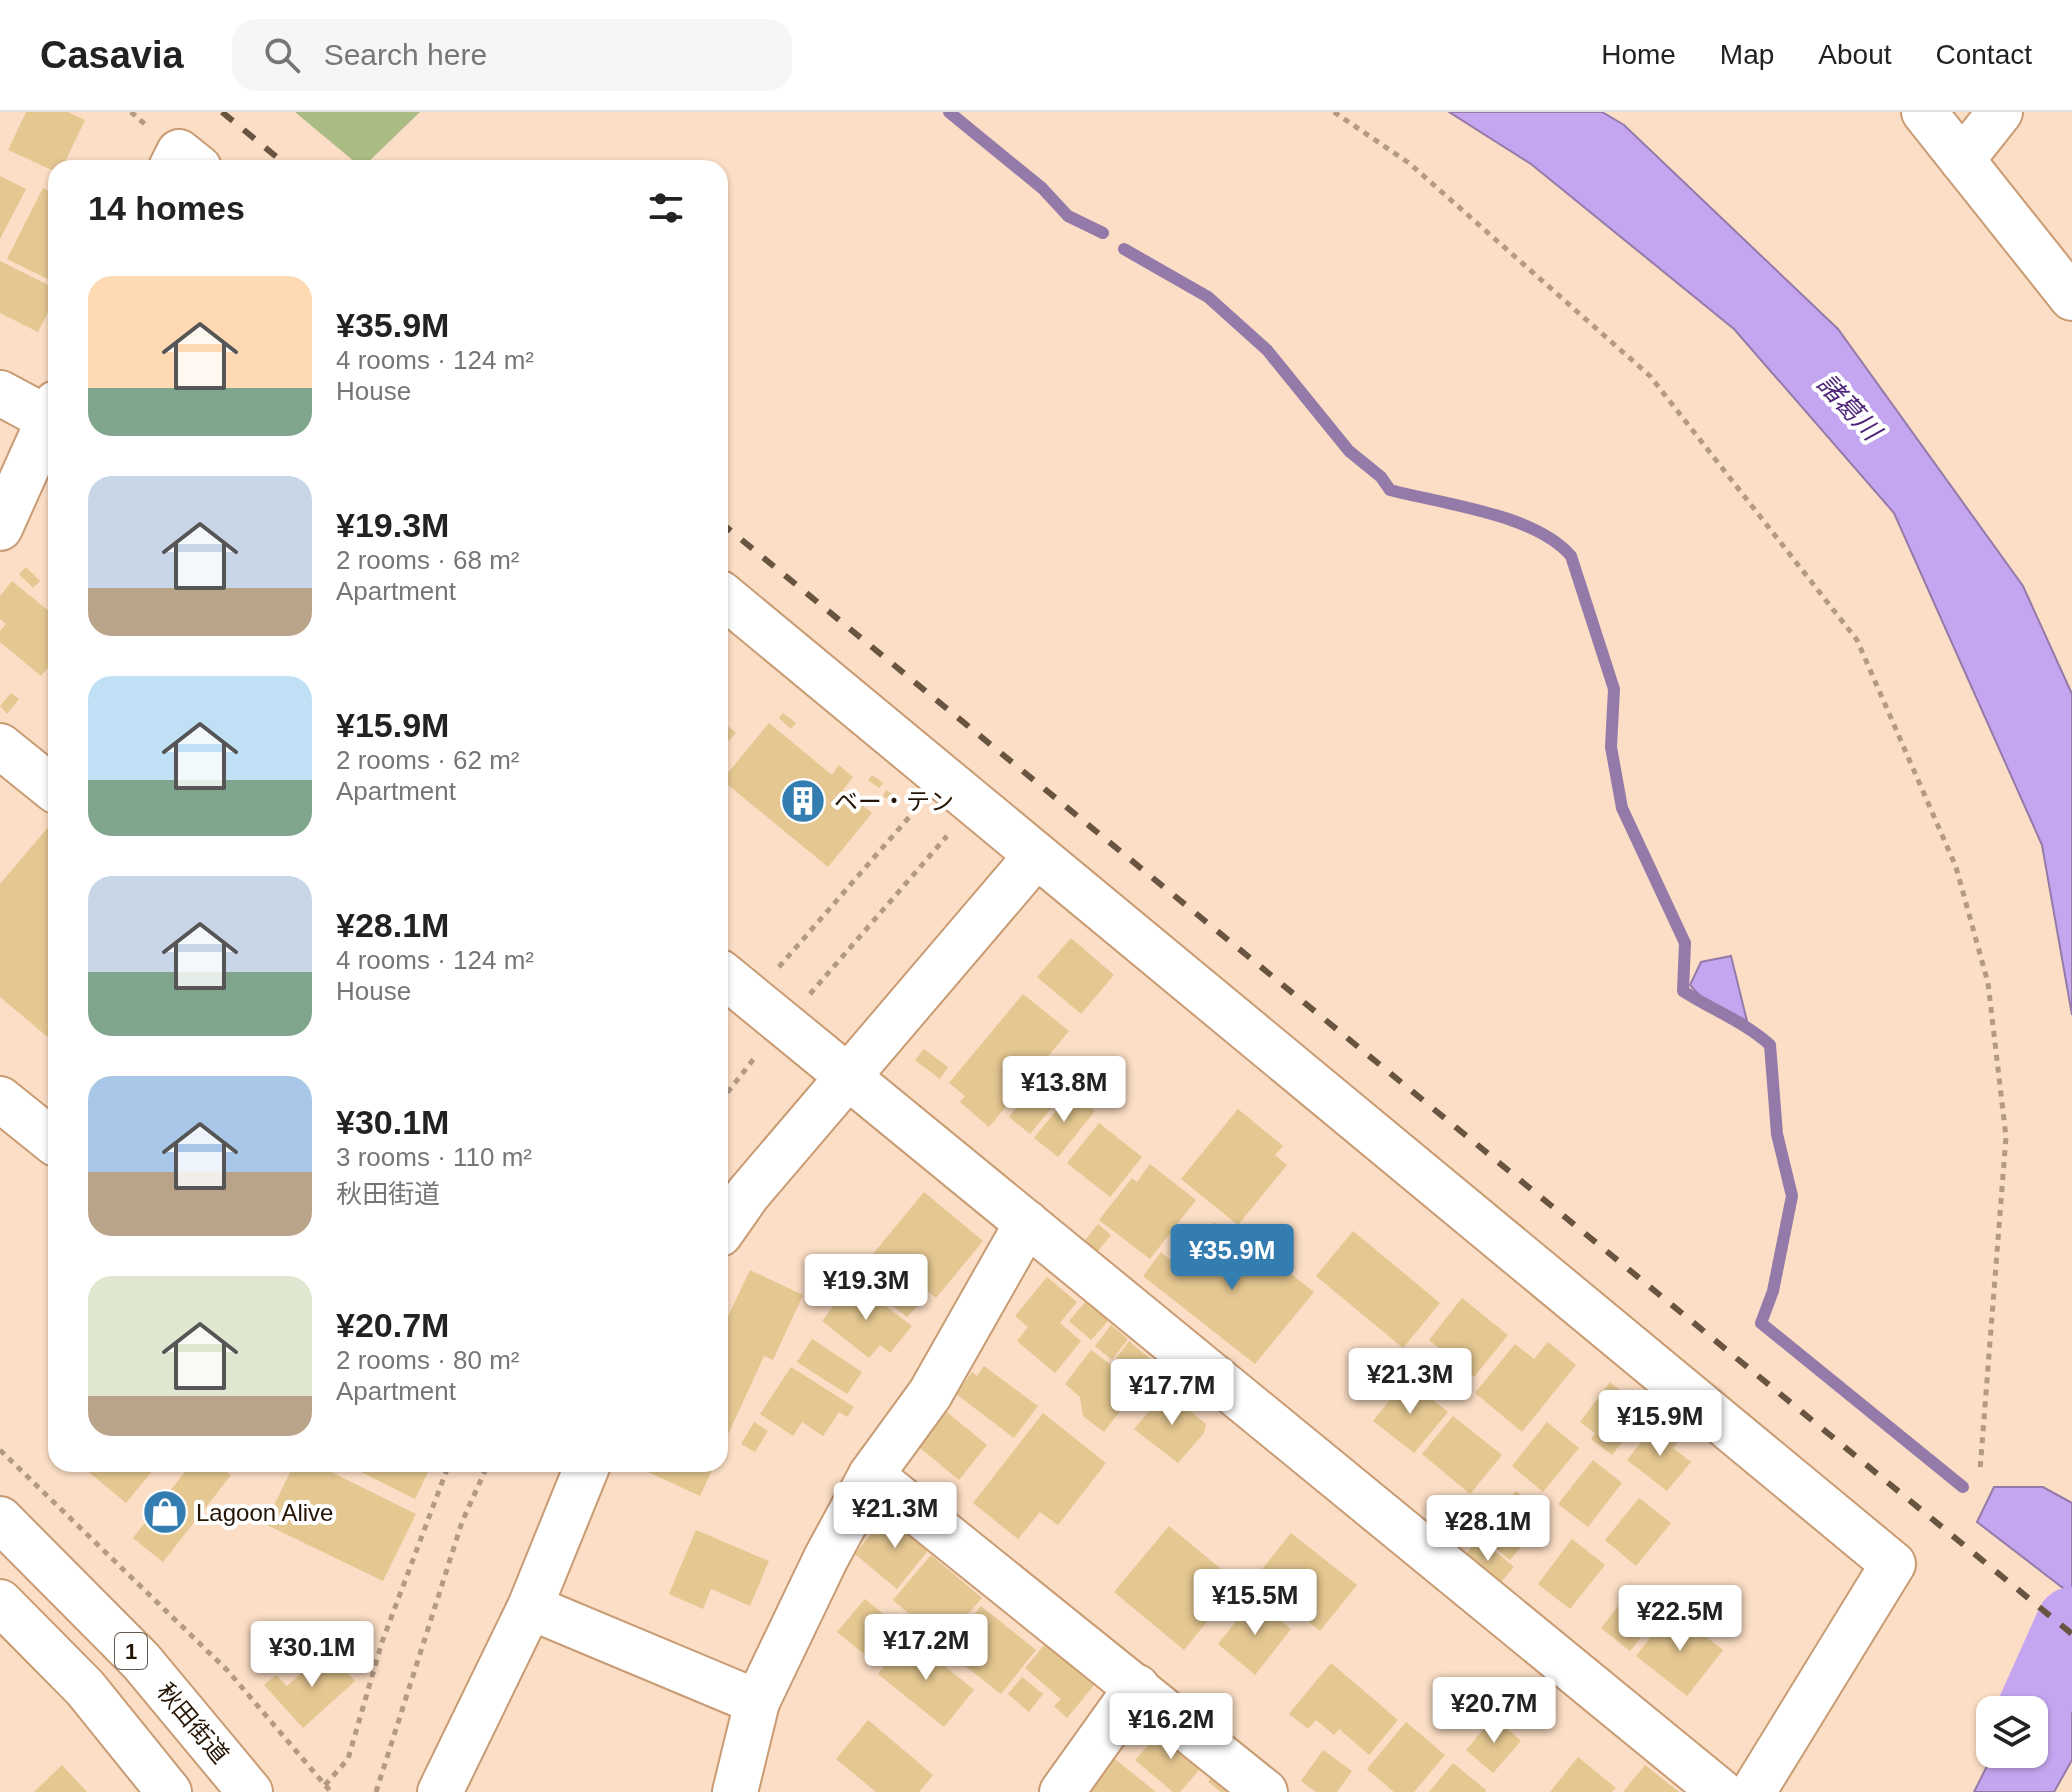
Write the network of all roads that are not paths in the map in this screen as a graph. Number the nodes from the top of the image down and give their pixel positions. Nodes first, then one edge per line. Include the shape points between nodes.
1 (1924, 112) edge
2 (2000, 112) edge
3 (175, 160) edge
4 (189, 160) edge
5 (1962, 160) junction
6 (2072, 298) edge
7 (0, 393) edge
8 (48, 412) edge
9 (48, 427) edge
10 (0, 528) edge
11 (728, 600) edge
12 (0, 746) edge
13 (48, 785) edge
14 (1036, 856) junction
15 (752, 998) edge
16 (848, 1078) junction
17 (0, 1099) edge
18 (48, 1138) edge
19 (728, 1223) edge
20 (1027, 1223) junction
21 (580, 1472) edge
22 (871, 1475) junction
23 (0, 1519) edge
24 (0, 1602) edge
25 (530, 1607) junction
26 (1137, 1687) junction
27 (757, 1702) junction
28 (169, 1792) edge
29 (250, 1792) edge
30 (440, 1792) edge
31 (735, 1792) edge
32 (1062, 1792) edge
33 (1265, 1792) edge
34 (1721, 1792) edge
35 (1753, 1792) edge

1 - 5 street
2 - 5 street
3 - 4 street via 179,152
5 - 6 street
7 - 8 street
9 - 10 street
11 - 14 street
12 - 13 street
14 - 16 street
14 - 35 street via 1893,1564
15 - 16 street
16 - 19 street
16 - 20 street
17 - 18 street
20 - 22 street via 930,1394
20 - 34 street
21 - 25 street
22 - 26 street
22 - 27 street
23 - 29 street, 秋田街道 / 1 via 141,1661
24 - 28 street, 1 via 85,1688
25 - 27 street
25 - 30 street
26 - 32 street
26 - 33 street
27 - 31 street

